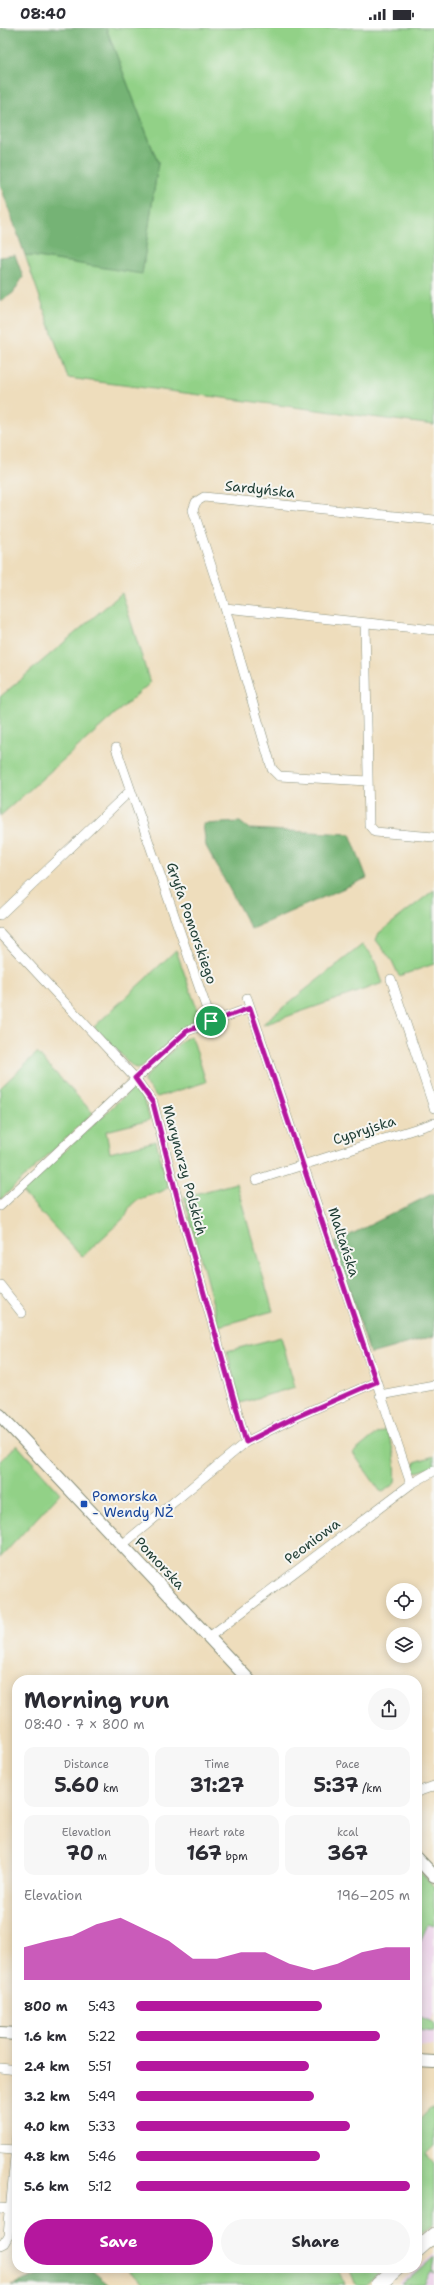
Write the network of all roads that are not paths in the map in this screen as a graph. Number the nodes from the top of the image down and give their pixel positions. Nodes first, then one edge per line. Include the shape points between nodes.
1 (434, 520) edge
2 (225, 608) junction
3 (365, 623) junction
4 (434, 630) edge
5 (116, 748) dead end
6 (368, 781) junction
7 (130, 791) junction
8 (434, 837) edge
9 (0, 915) edge
10 (0, 933) edge
11 (391, 979) dead end
12 (248, 998) dead end
13 (250, 1008) junction
14 (211, 1021) junction
15 (135, 1078) junction
16 (434, 1108) edge
17 (434, 1123) edge
18 (303, 1164) junction
19 (256, 1180) dead end
20 (0, 1206) edge
21 (0, 1285) edge
22 (22, 1313) dead end
23 (376, 1382) junction
24 (434, 1385) edge
25 (380, 1395) junction
26 (0, 1415) edge
27 (246, 1442) junction
28 (434, 1471) edge
29 (411, 1484) junction
30 (122, 1545) junction
31 (209, 1637) junction
32 (244, 1675) edge
33 (434, 1786) edge
34 (422, 1790) edge
35 (422, 1863) edge
36 (434, 1876) edge
37 (0, 2032) edge
38 (12, 2033) edge
39 (422, 2061) edge
40 (434, 2062) edge
41 (0, 2068) edge
42 (12, 2069) edge
43 (0, 2149) edge
44 (12, 2150) edge
45 (12, 2185) edge
46 (0, 2208) edge
47 (10, 2209) junction
48 (434, 2235) edge
49 (0, 2245) edge
50 (422, 2246) edge
51 (391, 2273) edge
52 (378, 2285) edge

1 - 2 street, Sardyńska via 204,497 196,502 193,510
2 - 3 street
2 - 6 street, Sardyńska via 272,769 280,776
3 - 4 street
3 - 6 street
5 - 7 street, Gryfa Pomorskiego
6 - 8 street via 369,825 372,831
7 - 9 street
7 - 14 street, Gryfa Pomorskiego
10 - 15 street, Marynarzy Polskich
11 - 16 street
12 - 13 street, Maltańska
13 - 14 street
13 - 18 street, Maltańska
14 - 15 street via 187,1031
15 - 20 street
15 - 27 street, Marynarzy Polskich via 153,1103
17 - 18 street, Cypryjska
18 - 19 street, Cypryjska
18 - 23 street, Maltańska
21 - 22 street
23 - 25 street, Maltańska
23 - 27 street
24 - 25 street
25 - 29 street, Maltańska
26 - 30 street, Pomorska
27 - 30 street
28 - 29 street, Peoniowa
29 - 31 street, Peoniowa
30 - 31 street, Pomorska
31 - 32 street, Pomorska
33 - 34 street
35 - 36 street
37 - 38 street
39 - 40 street
41 - 42 street
43 - 44 street
45 - 47 street
46 - 47 street
47 - 49 street via 8,2236
48 - 50 main road
51 - 52 main road

